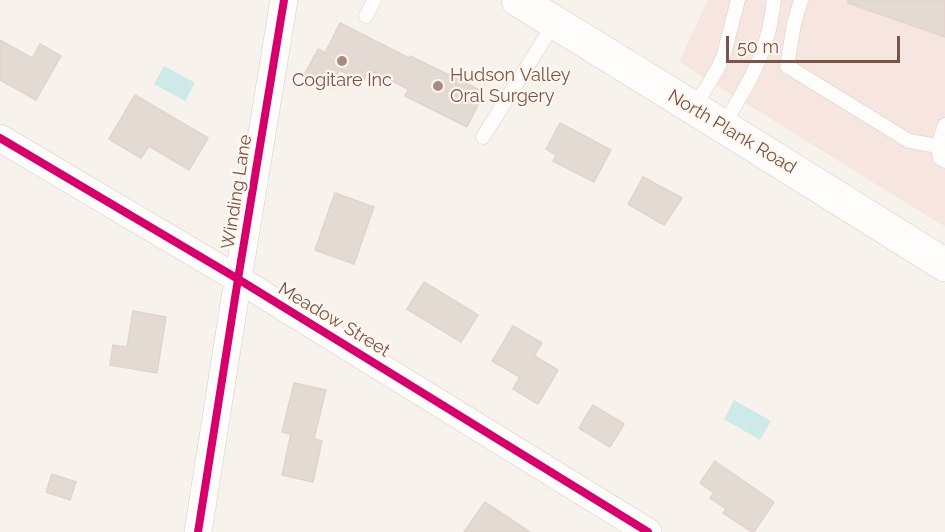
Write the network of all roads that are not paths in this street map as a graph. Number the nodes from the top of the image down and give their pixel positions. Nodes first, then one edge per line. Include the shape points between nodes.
1 (284, 0) edge
2 (374, 0) edge
3 (518, 0) edge
4 (738, 0) edge
5 (774, 0) edge
6 (801, 0) edge
7 (366, 16) dead end
8 (555, 22) junction
9 (694, 108) junction
10 (945, 125) edge
11 (723, 126) junction
12 (483, 137) dead end
13 (0, 138) edge
14 (938, 146) junction
15 (945, 161) edge
16 (945, 265) edge
17 (238, 279) junction
18 (198, 532) edge
19 (648, 532) edge

1 - 17 street, Winding Lane
2 - 7 lane
3 - 8 main road, North Plank Road
4 - 9 lane via 724,54
5 - 11 lane via 762,54
6 - 14 lane via 787,66 909,141
8 - 9 main road, North Plank Road
8 - 12 lane
9 - 11 main road, North Plank Road
10 - 14 lane
11 - 16 main road, North Plank Road
13 - 17 street, Meadow Street
14 - 15 lane via 940,158
17 - 18 street, Winding Lane
17 - 19 street, Meadow Street

